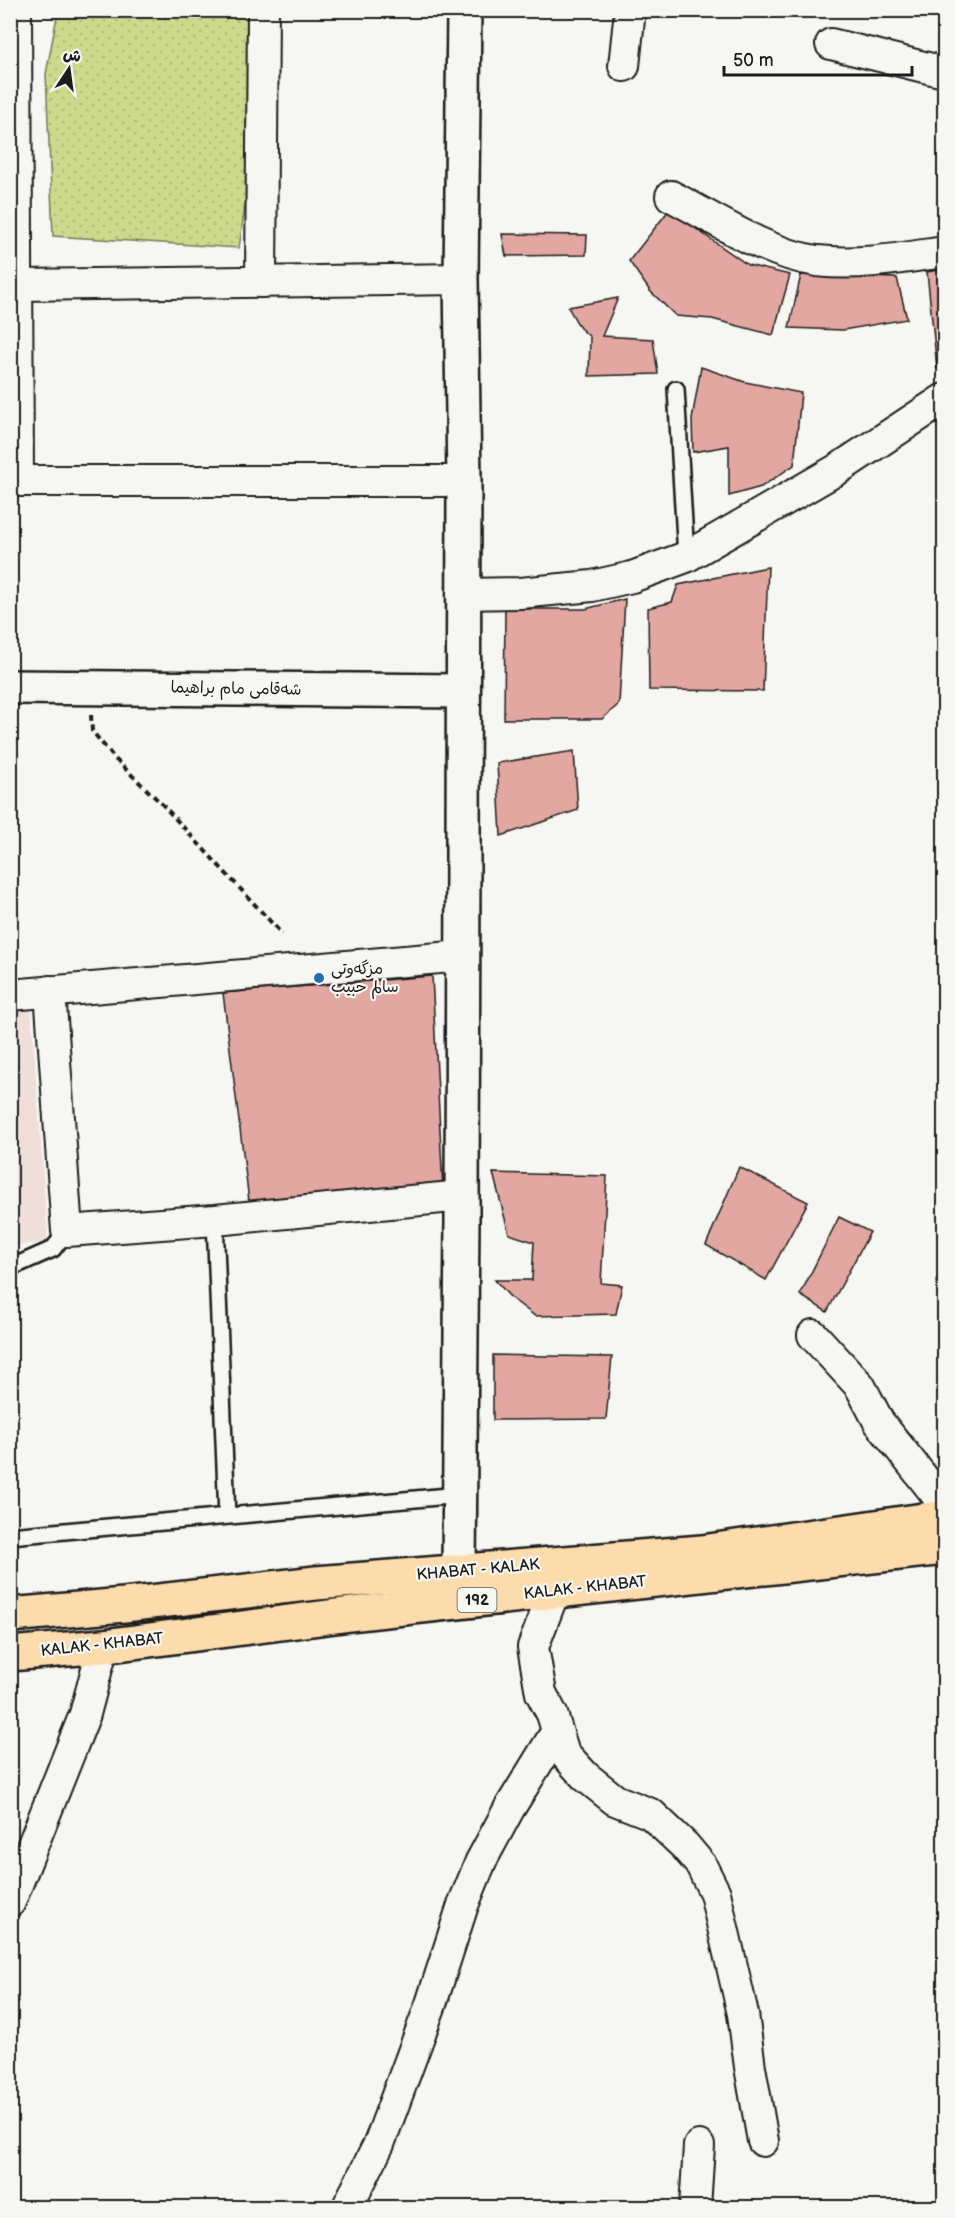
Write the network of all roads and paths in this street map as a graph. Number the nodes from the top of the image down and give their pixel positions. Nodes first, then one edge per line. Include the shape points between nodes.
1 (16, 10) edge
2 (263, 10) edge
3 (464, 10) edge
4 (630, 10) edge
5 (831, 44) dead end
6 (624, 66) dead end
7 (945, 72) edge
8 (670, 196) dead end
9 (945, 252) edge
10 (461, 279) junction
11 (261, 282) junction
12 (18, 285) junction
13 (676, 389) dead end
14 (945, 399) edge
15 (14, 481) edge
16 (464, 481) junction
17 (686, 557) junction
18 (462, 594) junction
19 (10, 687) edge
20 (91, 687) junction
21 (462, 691) junction
22 (282, 934) dead end
23 (463, 956) junction
24 (50, 991) junction
25 (10, 995) edge
26 (462, 1196) junction
27 (215, 1220) junction
28 (67, 1232) junction
29 (10, 1268) edge
30 (813, 1335) dead end
31 (459, 1495) junction
32 (945, 1509) edge
33 (227, 1516) junction
34 (945, 1517) edge
35 (10, 1536) edge
36 (945, 1548) edge
37 (459, 1571) junction
38 (554, 1592) junction
39 (10, 1615) edge
40 (103, 1646) junction
41 (10, 1654) edge
42 (557, 1731) junction
43 (10, 1902) edge
44 (763, 2141) dead end
45 (699, 2146) dead end
46 (347, 2208) edge
47 (694, 2208) edge

1 - 12 street
2 - 11 street
3 - 10 street
4 - 6 street
5 - 7 street
8 - 9 street via 787,254 816,261 876,262
10 - 11 street
10 - 16 street
11 - 12 street
12 - 15 street
13 - 17 lane
14 - 17 street via 838,469
15 - 16 street
16 - 18 street
17 - 18 street via 632,577 592,586
18 - 21 street
19 - 20 street, شەقامی مام براهیما
20 - 21 street, شەقامی مام براهیما
20 - 22 path via 92,731
21 - 23 street
23 - 24 street
23 - 26 street
24 - 25 street
24 - 28 street
26 - 27 street
26 - 31 street
27 - 28 street
27 - 33 lane
28 - 29 lane via 52,1249
30 - 32 street via 860,1386 879,1422
31 - 33 lane
31 - 37 street
33 - 35 lane
34 - 37 main road, KHABAT - KALAK via 702,1552
36 - 38 main road, KALAK - KHABAT / 192
37 - 39 main road, KHABAT - KALAK
38 - 40 main road, KALAK - KHABAT / 192
38 - 42 street via 533,1647 541,1693
40 - 41 main road, KALAK - KHABAT / 192
40 - 43 street via 85,1714
42 - 44 street via 564,1753 585,1776 615,1800 651,1814 685,1846 715,1893 743,2014
42 - 46 street via 481,1861 379,2144
45 - 47 street

